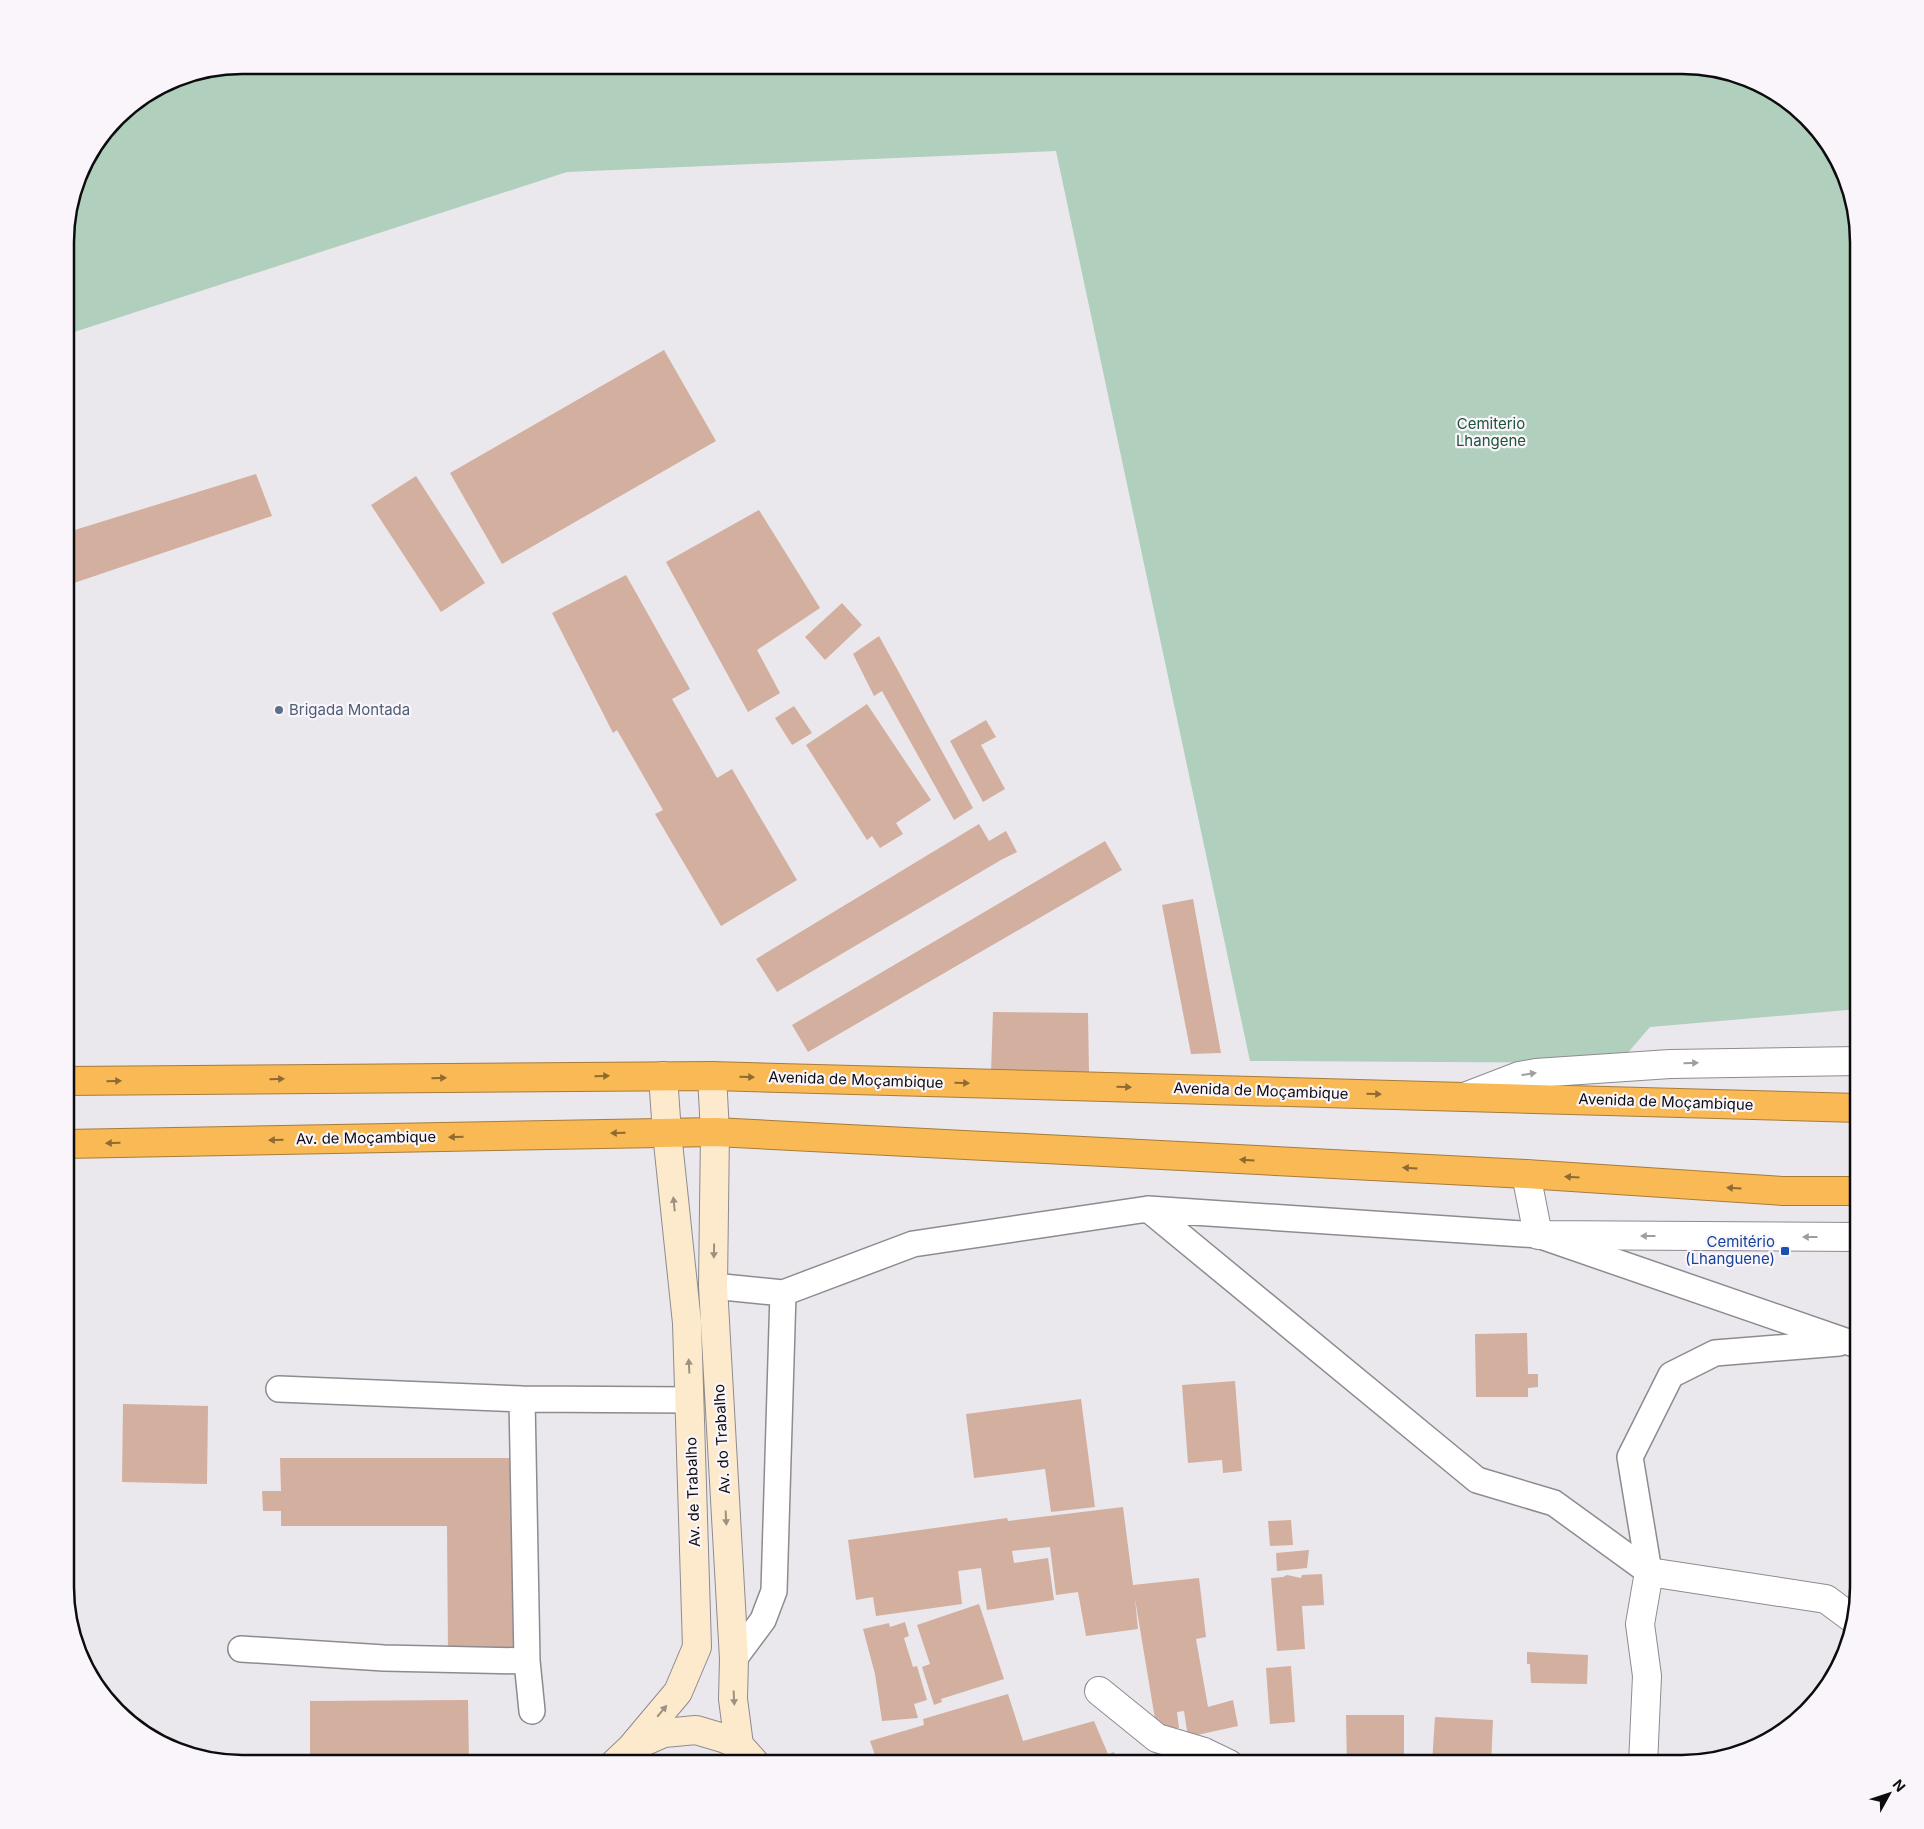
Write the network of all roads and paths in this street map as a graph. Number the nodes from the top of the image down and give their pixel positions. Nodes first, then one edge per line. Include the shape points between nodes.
1 (1850, 1061) edge
2 (663, 1076) junction
3 (712, 1076) junction
4 (74, 1081) edge
5 (1467, 1096) junction
6 (1850, 1108) edge
7 (667, 1132) junction
8 (715, 1132) junction
9 (74, 1144) edge
10 (1526, 1174) junction
11 (1850, 1191) edge
12 (1148, 1209) junction
13 (1538, 1235) junction
14 (1850, 1237) edge
15 (713, 1286) junction
16 (783, 1293) junction
17 (1850, 1341) edge
18 (1850, 1343) edge
19 (279, 1389) dead end
20 (522, 1399) junction
21 (690, 1400) junction
22 (1648, 1572) junction
23 (1848, 1615) edge
24 (240, 1648) dead end
25 (734, 1659) junction
26 (527, 1660) junction
27 (1098, 1691) dead end
28 (532, 1711) dead end
29 (748, 1754) edge
30 (624, 1755) edge
31 (625, 1755) edge
32 (1210, 1755) edge
33 (1643, 1755) edge

5 -> 1 street via 1519,1076 1536,1073 1670,1064
2 - 3 highway, Avenida de Moçambique
4 -> 2 highway
2 - 7 main road, Av. de Trabalho
3 -> 5 highway, Avenida de Moçambique
3 - 8 main road, Av. do Trabalho
5 - 6 highway, Avenida de Moçambique
7 - 8 highway
7 -> 9 highway, Av. de Moçambique
21 -> 7 main road, Av. de Trabalho via 687,1323
10 -> 8 highway
8 -> 15 main road, Av. do Trabalho
11 -> 10 highway via 1782,1191
10 - 13 street
12 - 13 lane
12 - 16 lane via 913,1244
12 - 22 lane via 1477,1480 1554,1503
14 -> 13 street
13 - 17 lane
15 - 16 lane
15 -> 25 main road, Av. do Trabalho
16 - 25 lane via 774,1591 763,1620
18 - 22 lane via 1714,1353 1671,1375 1630,1457
19 - 20 lane
20 - 21 lane
20 - 26 lane
30 -> 21 main road, Av. de Trabalho via 678,1692 697,1647
22 - 23 street via 1826,1599
22 - 33 street via 1640,1624 1647,1676
24 - 26 lane via 384,1658
25 -> 29 main road, Av. do Trabalho via 733,1699
26 - 28 lane
27 - 32 street via 1157,1738
29 - 31 main road, Av. de Trabalho via 723,1738 696,1730 664,1733

